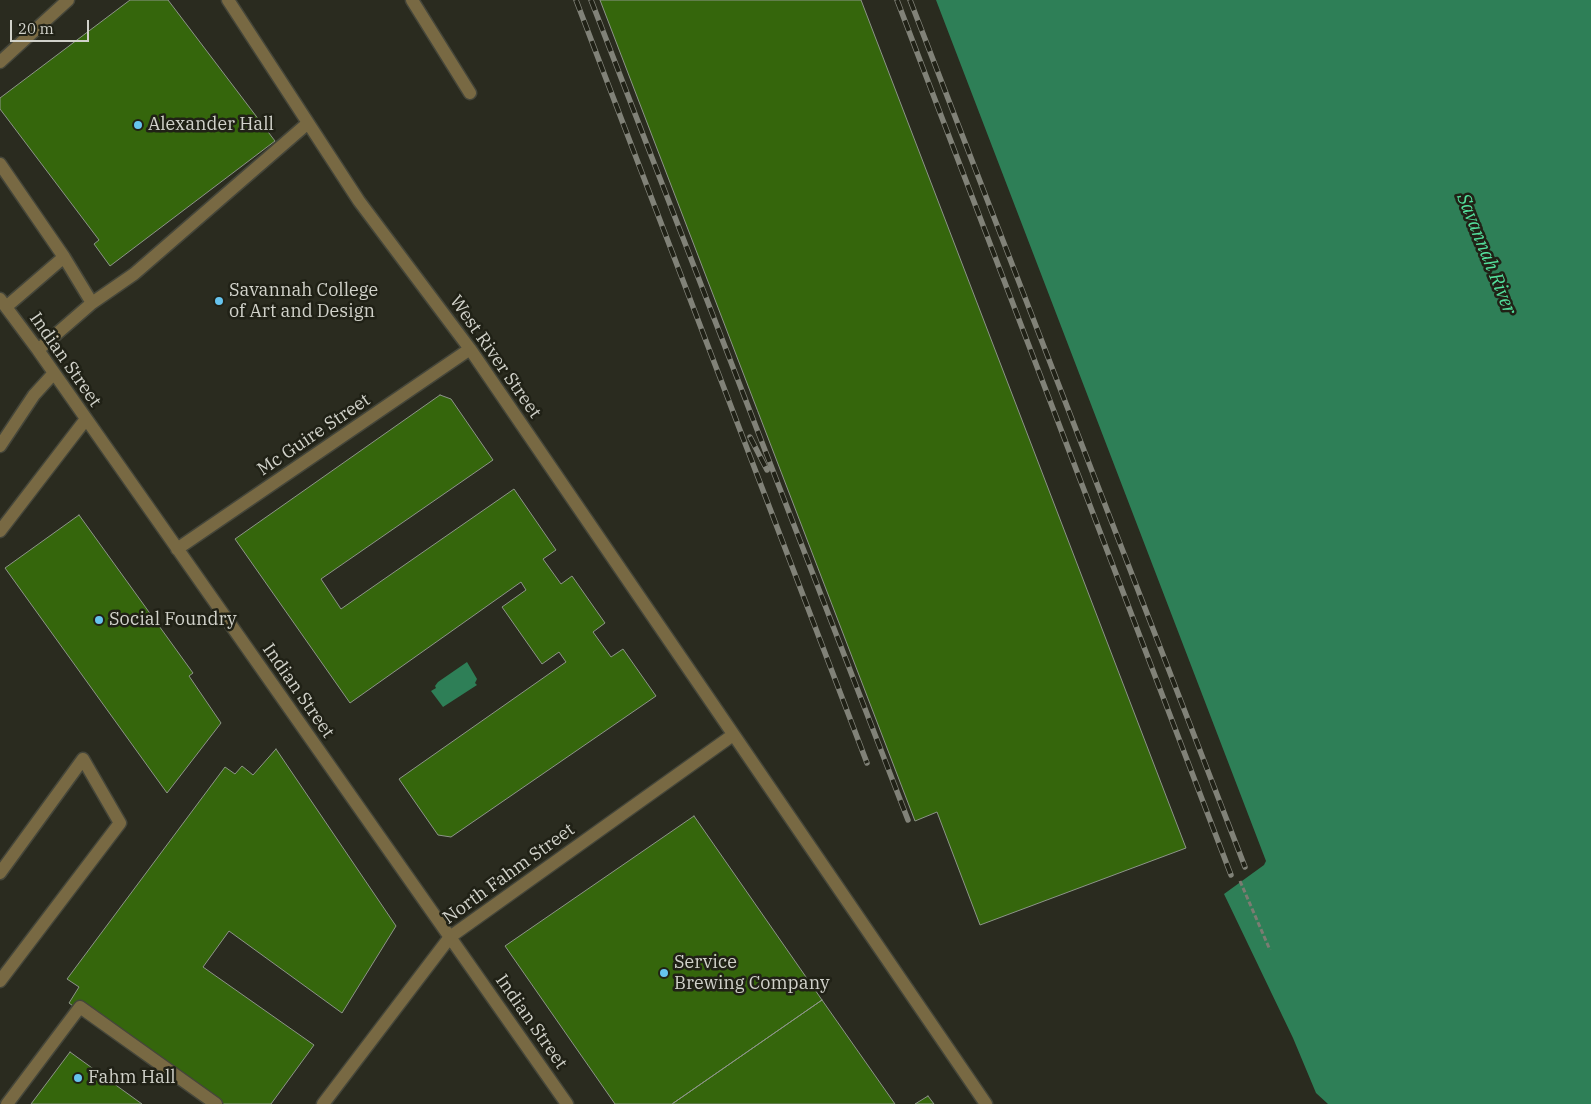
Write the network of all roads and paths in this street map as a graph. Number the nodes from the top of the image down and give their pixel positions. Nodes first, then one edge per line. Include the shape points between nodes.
1 (68, 0) edge
2 (228, 0) edge
3 (412, 0) edge
4 (0, 62) edge
5 (470, 93) dead end
6 (308, 123) junction
7 (0, 164) edge
8 (64, 257) junction
9 (3, 303) edge
10 (92, 303) junction
11 (470, 349) junction
12 (38, 350) junction
13 (54, 373) junction
14 (86, 418) junction
15 (0, 446) edge
16 (0, 531) edge
17 (178, 549) junction
18 (733, 735) junction
19 (0, 873) edge
20 (1240, 881) dead end
21 (450, 937) junction
22 (1270, 950) dead end
23 (0, 981) edge
24 (7, 1104) edge
25 (216, 1104) edge
26 (324, 1104) edge
27 (567, 1104) edge
28 (986, 1104) edge

1 - 4 street
2 - 6 street, West River Street
3 - 5 street
6 - 10 street via 134,274
6 - 11 street, West River Street via 359,201
7 - 8 street
8 - 9 street
8 - 10 street
9 - 12 street, Indian Street
10 - 12 street
11 - 17 street, Mc Guire Street
11 - 18 street, West River Street
12 - 13 street, Indian Street
13 - 14 street, Indian Street
13 - 15 street
14 - 16 street
14 - 17 street, Indian Street
17 - 21 street, Indian Street
18 - 21 street, North Fahm Street
18 - 28 street, West River Street
19 - 23 street via 83,759 120,823
20 - 22 path
21 - 26 street, North Fahm Street
21 - 27 street, Indian Street
24 - 25 street via 80,1007

